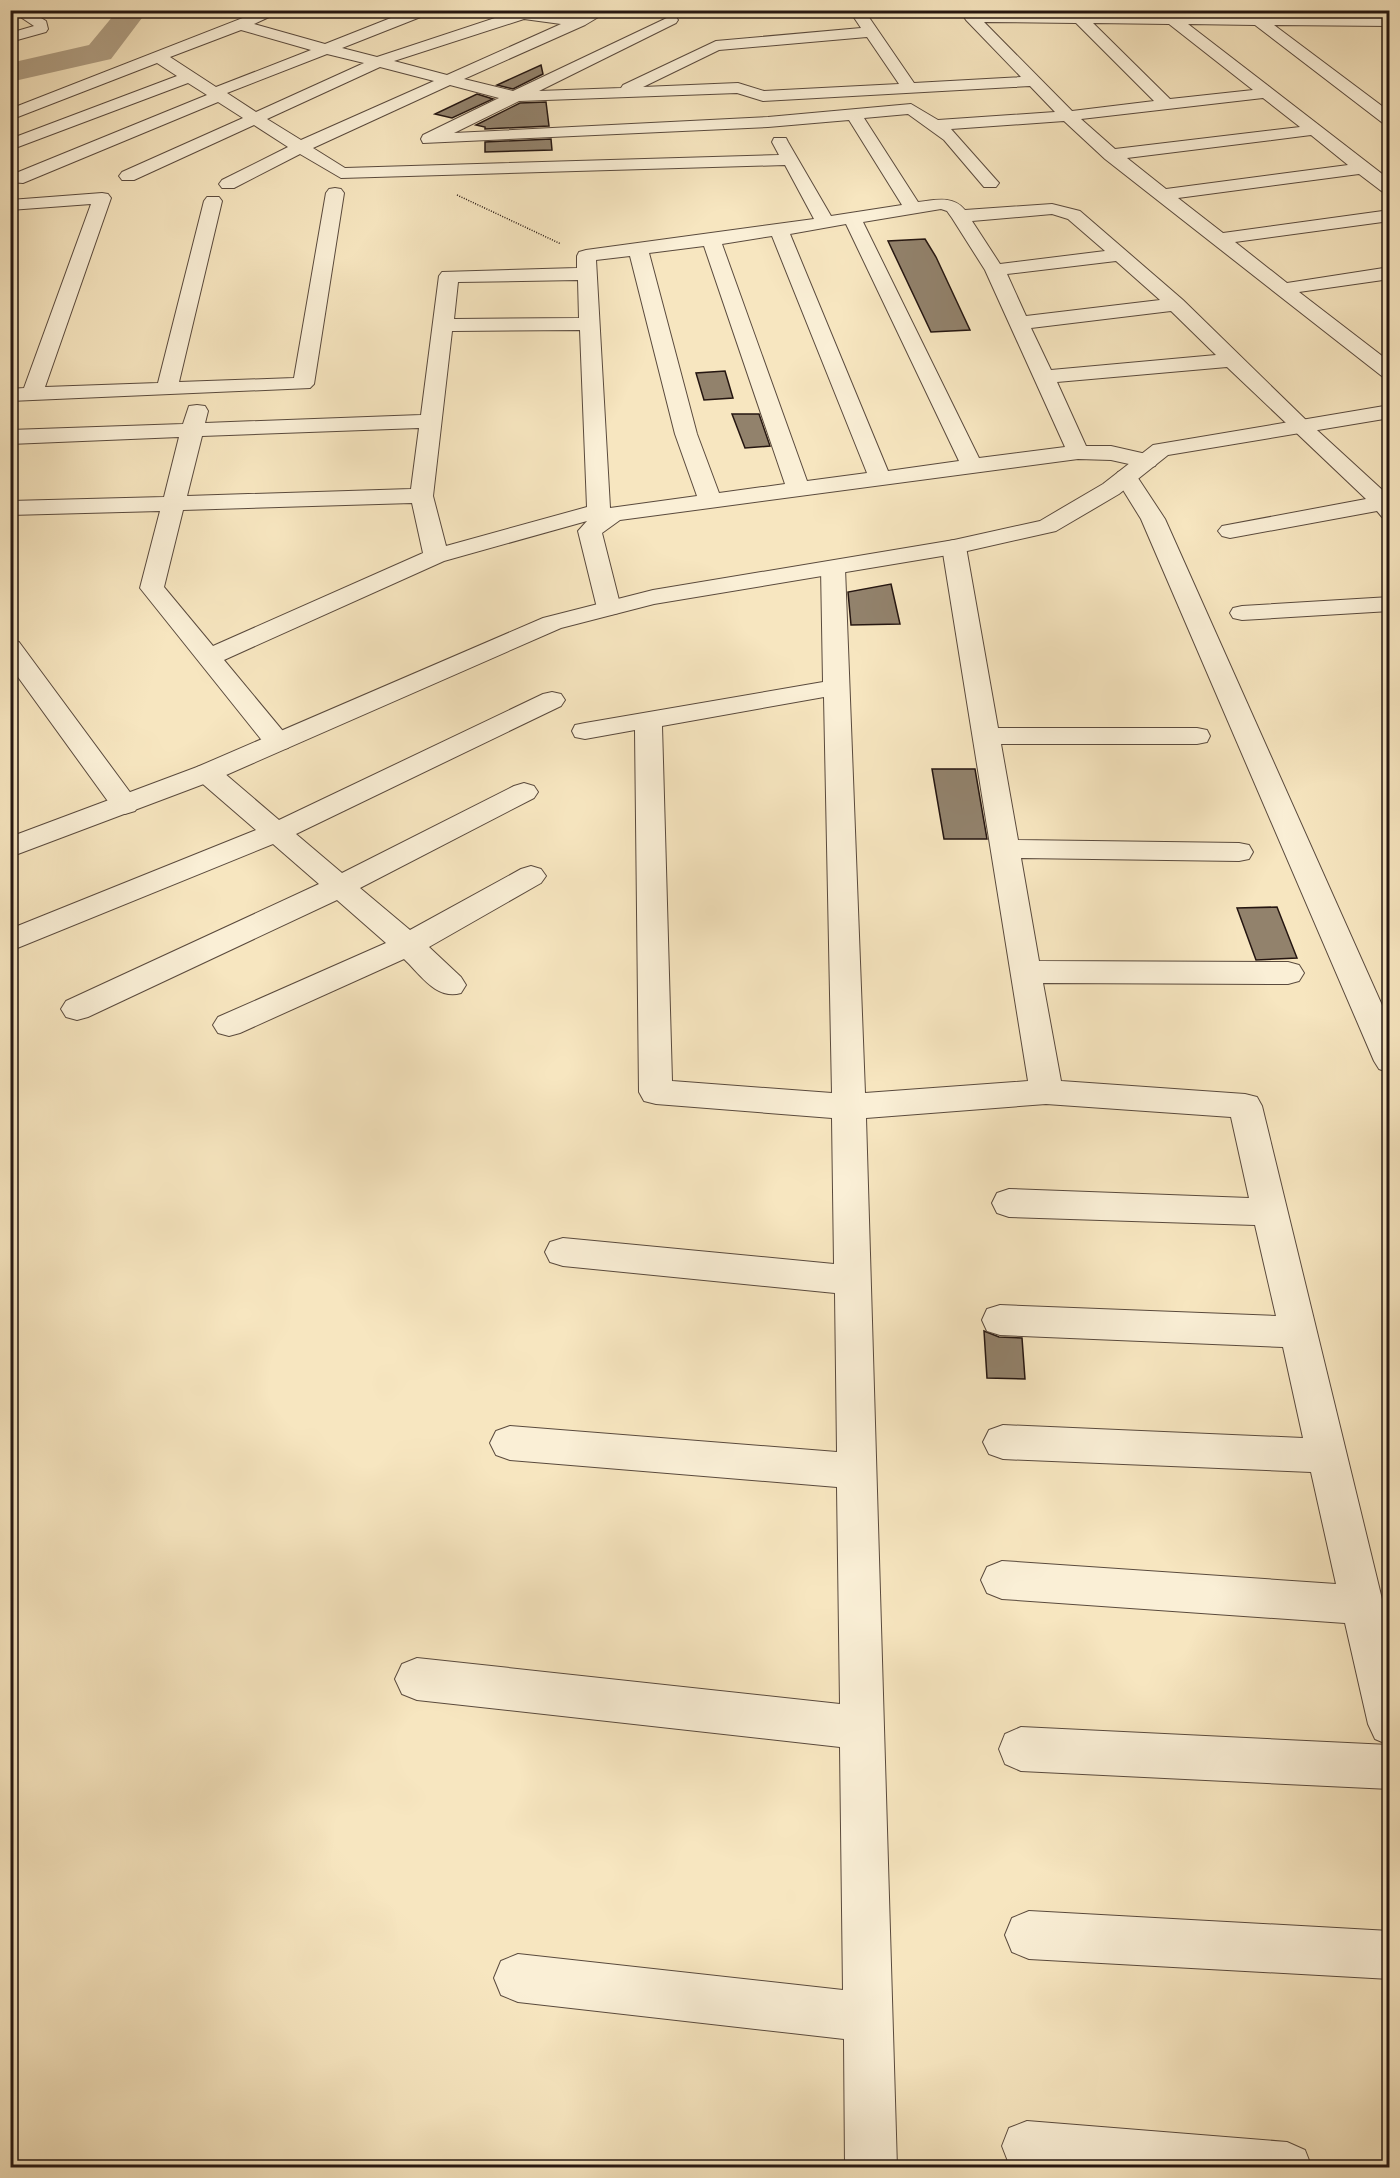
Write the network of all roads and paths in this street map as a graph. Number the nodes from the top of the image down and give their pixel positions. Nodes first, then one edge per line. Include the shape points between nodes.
1 (277, 10) edge
2 (603, 10) edge
3 (856, 10) edge
4 (24, 14) edge
5 (418, 14) dead end
6 (1080, 18) junction
7 (10, 20) edge
8 (671, 20) dead end
9 (1173, 20) junction
10 (1259, 21) junction
11 (580, 22) junction
12 (1379, 23) edge
13 (241, 25) junction
14 (871, 32) junction
15 (10, 38) edge
16 (326, 50) junction
17 (157, 56) junction
18 (380, 62) junction
19 (188, 76) junction
20 (453, 80) junction
21 (1034, 81) junction
22 (909, 88) junction
23 (1266, 93) junction
24 (616, 94) junction
25 (216, 95) junction
26 (512, 96) junction
27 (1165, 103) junction
28 (854, 115) junction
29 (10, 116) edge
30 (1068, 116) junction
31 (254, 117) junction
32 (1389, 120) edge
33 (768, 123) junction
34 (935, 126) junction
35 (1313, 130) junction
36 (429, 139) junction
37 (10, 145) edge
38 (301, 147) junction
39 (1111, 155) junction
40 (790, 160) junction
41 (1362, 168) junction
42 (452, 170) junction
43 (363, 173) junction
44 (128, 176) dead end
45 (17, 179) dead end
46 (990, 183) dead end
47 (228, 184) dead end
48 (1389, 189) edge
49 (335, 193) dead end
50 (1163, 195) junction
51 (213, 201) dead end
52 (10, 205) edge
53 (913, 208) junction
54 (1389, 215) edge
55 (960, 216) junction
56 (852, 218) junction
57 (826, 223) junction
58 (779, 230) junction
59 (1218, 239) junction
60 (711, 240) junction
61 (638, 249) junction
62 (1121, 255) junction
63 (587, 265) junction
64 (995, 270) junction
65 (1389, 273) edge
66 (1282, 289) junction
67 (1176, 304) junction
68 (1020, 323) junction
69 (590, 324) junction
70 (443, 325) junction
71 (1232, 360) junction
72 (1389, 373) edge
73 (1044, 377) junction
74 (202, 388) junction
75 (167, 389) junction
76 (10, 395) edge
77 (32, 395) junction
78 (1389, 411) edge
79 (432, 421) junction
80 (1298, 425) junction
81 (193, 431) junction
82 (10, 437) edge
83 (1078, 452) junction
84 (972, 466) junction
85 (1137, 469) junction
86 (880, 478) junction
87 (798, 489) junction
88 (422, 496) junction
89 (710, 501) junction
90 (174, 504) junction
91 (1386, 508) edge
92 (11, 509) edge
93 (598, 518) junction
94 (1230, 531) dead end
95 (954, 547) junction
96 (436, 556) junction
97 (834, 568) junction
98 (1389, 604) edge
99 (609, 608) junction
100 (1242, 613) dead end
101 (10, 647) edge
102 (209, 657) junction
103 (837, 687) junction
104 (552, 700) dead end
105 (648, 720) junction
106 (585, 731) dead end
107 (986, 736) junction
108 (1197, 736) dead end
109 (278, 742) junction
110 (207, 773) junction
111 (524, 792) dead end
112 (125, 805) junction
113 (277, 832) junction
114 (10, 848) edge
115 (1005, 849) junction
116 (1239, 852) dead end
117 (531, 876) dead end
118 (340, 886) junction
119 (10, 941) edge
120 (408, 945) junction
121 (1026, 972) junction
122 (1288, 973) dead end
123 (450, 985) dead end
124 (77, 1009) dead end
125 (229, 1025) dead end
126 (1389, 1061) edge
127 (1046, 1092) junction
128 (849, 1107) junction
129 (1009, 1203) dead end
130 (1270, 1212) junction
131 (563, 1252) dead end
132 (853, 1280) junction
133 (1000, 1320) dead end
134 (1298, 1332) junction
135 (1003, 1442) dead end
136 (510, 1443) dead end
137 (1327, 1456) junction
138 (857, 1471) junction
139 (1002, 1580) dead end
140 (1361, 1605) junction
141 (417, 1679) dead end
142 (1389, 1724) edge
143 (862, 1728) junction
144 (1021, 1749) dead end
145 (1389, 1767) edge
146 (1029, 1935) dead end
147 (1389, 1955) edge
148 (518, 1978) dead end
149 (868, 2017) junction
150 (1027, 2146) dead end
151 (871, 2168) edge
152 (1287, 2168) edge

1 - 13 street
2 - 11 street
3 - 14 street
4 - 7 street
4 - 15 street via 41,24 41,29
5 - 16 street
6 - 9 street
6 - 21 street via 971,17
6 - 27 street
8 - 26 street
9 - 10 street
9 - 23 street
10 - 12 street
10 - 32 street
11 - 18 street via 523,14
11 - 20 street
13 - 16 street
13 - 17 street
14 - 22 street
14 - 24 street via 716,46
16 - 18 street
16 - 25 street
17 - 19 street
17 - 29 street
18 - 20 street
18 - 31 street
19 - 25 street
19 - 37 street
20 - 26 street
20 - 38 street
21 - 22 street
21 - 30 street
22 - 24 street via 763,96 738,88
23 - 27 street
23 - 35 street
24 - 26 street
25 - 31 street
25 - 45 street
26 - 36 street
27 - 30 street
28 - 33 street
28 - 34 street via 911,109
28 - 53 street
30 - 34 street
30 - 39 street
31 - 38 street
31 - 44 street
33 - 36 street
33 - 40 street
34 - 46 street via 950,136
35 - 39 street
35 - 41 street
36 - 43 street
38 - 43 street via 341,173
38 - 47 street
39 - 50 street
40 - 42 street
40 - 57 street
41 - 48 street
41 - 50 street
42 - 43 street
42 - 63 path via 453,193
49 - 74 street via 303,384
50 - 59 street
51 - 75 street
52 - 77 street via 102,198
53 - 55 street via 948,204
53 - 56 street
54 - 59 street
55 - 62 street via 1064,211
55 - 64 street
56 - 57 street
56 - 84 street
57 - 58 street
58 - 60 street
58 - 86 street
59 - 66 street
60 - 61 street
60 - 87 street
61 - 63 street
61 - 89 street via 686,434
62 - 64 street
62 - 67 street
63 - 69 street
63 - 70 street via 449,276
64 - 68 street
65 - 66 street
66 - 72 street
67 - 68 street
67 - 71 street
68 - 73 street
69 - 70 street
69 - 93 street
70 - 79 street
71 - 73 street
71 - 80 street
73 - 83 street
74 - 75 street
74 - 81 street
75 - 77 street
76 - 77 street
78 - 80 street
79 - 81 street
79 - 88 street
80 - 85 street via 1161,450
80 - 91 street
81 - 82 street
81 - 90 street
83 - 84 street
83 - 85 street via 1111,453
84 - 86 street
85 - 95 street via 1048,526
85 - 126 street via 1153,519
86 - 87 street
87 - 89 street
88 - 90 street
88 - 96 street
89 - 93 street
90 - 92 street
90 - 102 street via 152,588
91 - 94 street
93 - 96 street
93 - 99 street via 590,531
95 - 97 street
95 - 107 street
96 - 102 street
97 - 99 street via 653,597
97 - 103 street
98 - 100 street
99 - 109 street via 552,623
101 - 112 street
102 - 109 street
103 - 105 street
103 - 128 street
104 - 113 street
105 - 106 street
105 - 128 street via 656,1092
107 - 108 street
107 - 115 street
109 - 110 street
110 - 112 street
110 - 113 street
111 - 118 street
112 - 114 street
113 - 118 street
113 - 119 street
115 - 116 street
115 - 121 street
117 - 120 street
118 - 120 street
118 - 124 street
120 - 123 street
120 - 125 street
121 - 122 street
121 - 127 street
127 - 128 street
127 - 130 street via 1245,1106
128 - 132 street
129 - 130 street
130 - 134 street
131 - 132 street
132 - 138 street
133 - 134 street
134 - 137 street
135 - 137 street
136 - 138 street
137 - 140 street
138 - 143 street
139 - 140 street
140 - 142 street
141 - 143 street
143 - 149 street
144 - 145 street
146 - 147 street
148 - 149 street
149 - 151 street
150 - 152 street

